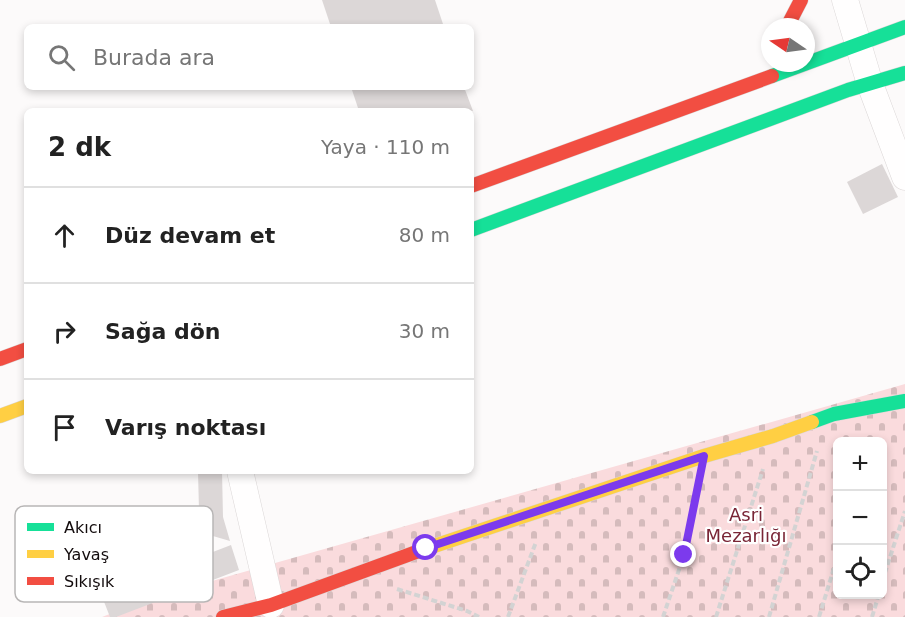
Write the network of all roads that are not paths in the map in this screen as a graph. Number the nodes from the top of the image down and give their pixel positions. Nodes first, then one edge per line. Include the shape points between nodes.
1 (801, 0) edge
2 (845, 0) edge
3 (792, 18) edge
4 (905, 27) edge
5 (859, 44) junction
6 (761, 71) edge
7 (905, 72) edge
8 (753, 83) junction
9 (870, 84) junction
10 (905, 177) edge
11 (474, 185) edge
12 (474, 229) edge
13 (24, 350) edge
14 (0, 359) edge
15 (905, 401) edge
16 (24, 407) edge
17 (0, 416) edge
18 (241, 474) edge
19 (271, 604) junction
20 (223, 617) edge

1 - 3 main road
2 - 5 street
4 - 5 main road
5 - 8 main road
5 - 9 street
6 - 8 main road
7 - 9 main road
8 - 11 main road
9 - 10 street
9 - 12 main road
13 - 14 main road
15 - 19 main road via 827,417 704,456
16 - 17 main road
18 - 19 street
19 - 20 main road

